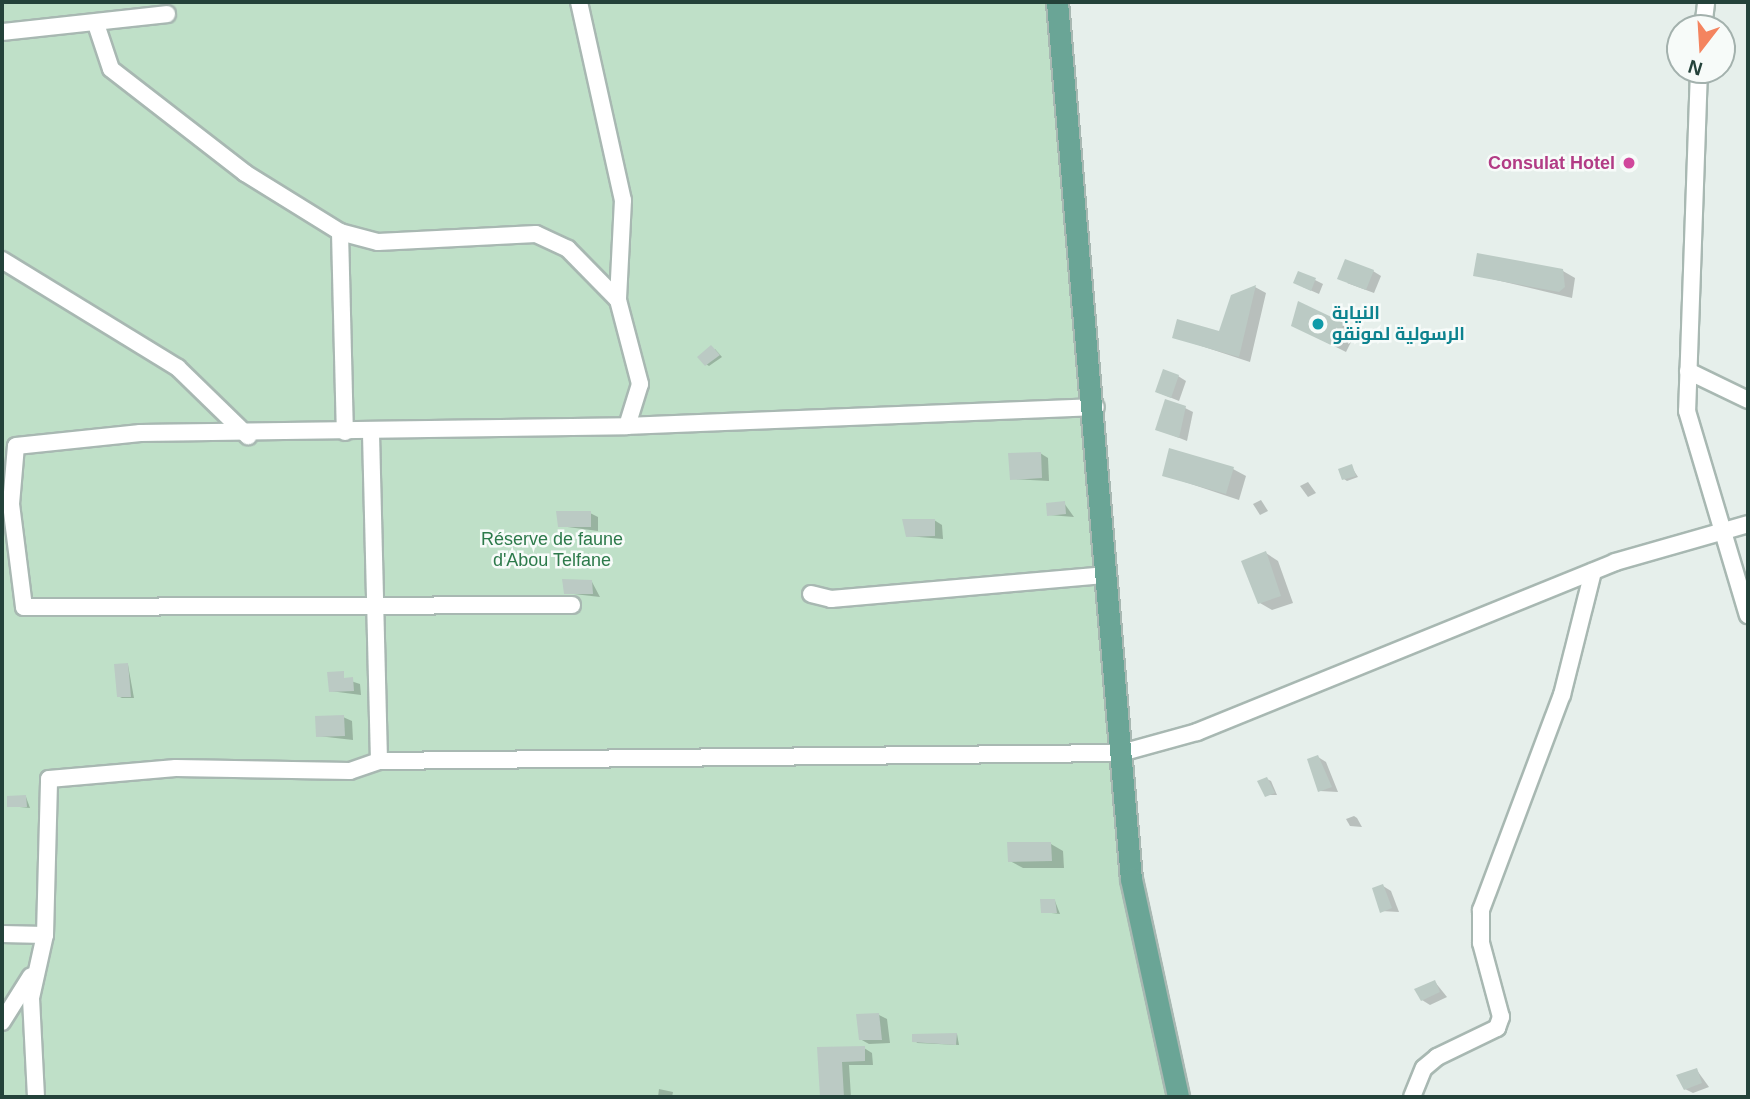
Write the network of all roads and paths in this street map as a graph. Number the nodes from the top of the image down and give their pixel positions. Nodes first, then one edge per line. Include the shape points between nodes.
1 (579, 2) edge
2 (1057, 2) edge
3 (167, 14) dead end
4 (96, 24) junction
5 (2, 32) edge
6 (1698, 84) edge
7 (340, 232) junction
8 (2, 260) edge
9 (618, 300) junction
10 (1688, 371) junction
11 (1748, 400) edge
12 (1096, 407) junction
13 (627, 426) junction
14 (345, 432) junction
15 (371, 433) junction
16 (248, 436) junction
17 (5, 508) edge
18 (1748, 524) edge
19 (1726, 535) junction
20 (1593, 572) junction
21 (1107, 575) junction
22 (811, 594) dead end
23 (572, 605) dead end
24 (371, 607) junction
25 (1748, 615) edge
26 (1121, 753) junction
27 (379, 761) junction
28 (2, 934) edge
29 (45, 935) junction
30 (33, 974) junction
31 (2, 1022) edge
32 (36, 1097) edge
33 (1178, 1097) edge
34 (1412, 1097) edge

1 - 9 street via 623,200
2 - 12 main road
3 - 4 street
4 - 5 street
4 - 7 street via 111,69 245,173
6 - 10 street
7 - 9 street via 378,242 536,234 568,249
7 - 14 street
8 - 16 street via 178,368
9 - 13 street via 640,384
10 - 11 street
10 - 19 street via 1687,411
12 - 13 street
12 - 21 main road
13 - 15 street
14 - 15 street
14 - 16 street
15 - 24 street
16 - 17 street via 140,433 16,446
17 - 24 street via 24,607 254,601
18 - 19 street
19 - 20 street via 1675,541
19 - 25 street
20 - 26 street via 1197,732
20 - 34 street via 1562,695 1482,911 1481,943 1501,1017 1497,1028 1424,1068
21 - 22 street via 831,599
21 - 26 main road
23 - 24 street
24 - 27 street
26 - 27 street
26 - 33 main road via 1135,906
27 - 29 street via 350,771 176,768 49,779
28 - 29 street
29 - 30 street
30 - 31 street
30 - 32 street

